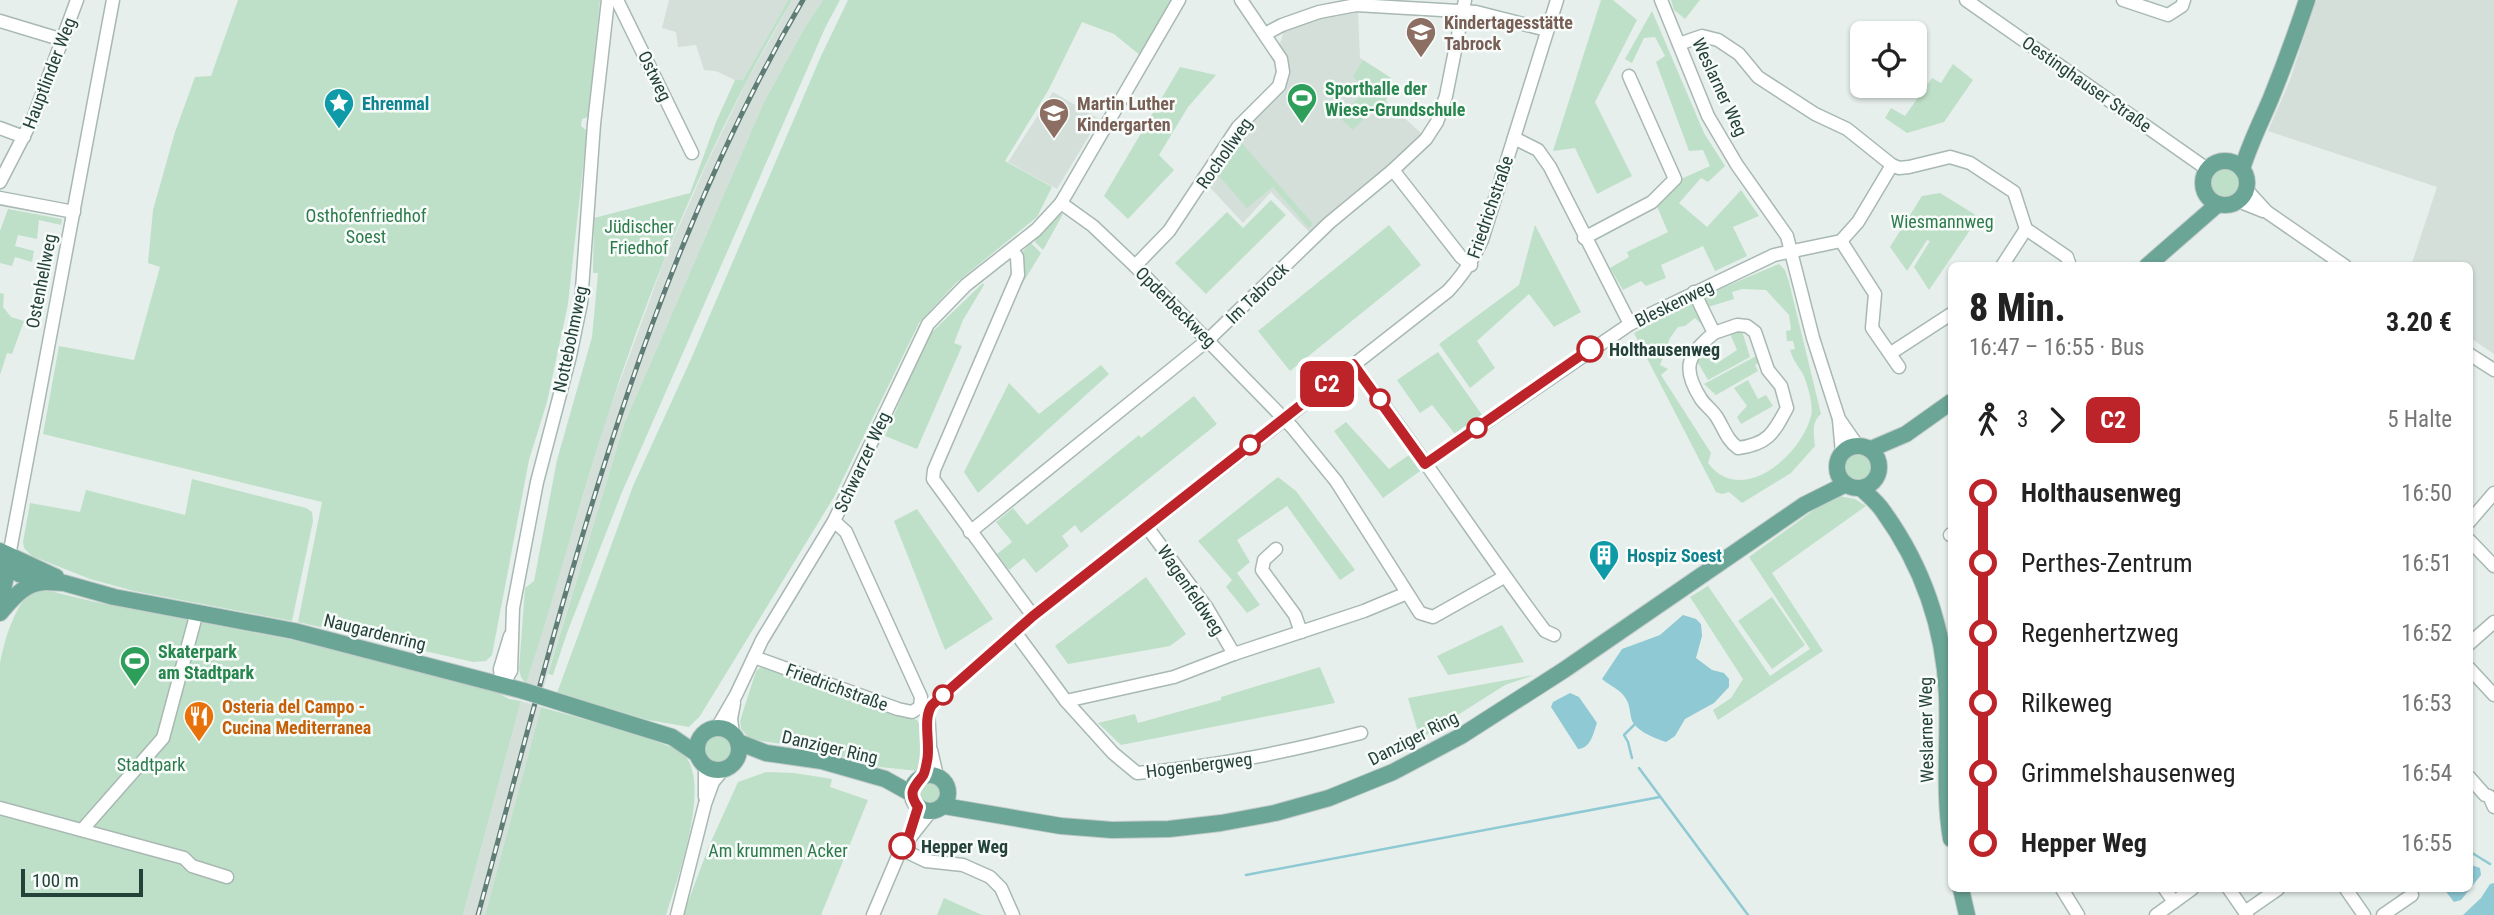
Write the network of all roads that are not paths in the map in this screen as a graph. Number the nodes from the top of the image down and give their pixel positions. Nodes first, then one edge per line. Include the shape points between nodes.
1 (77, 0) edge
2 (113, 0) edge
3 (608, 0) edge
4 (617, 0) edge
5 (1179, 0) edge
6 (1241, 0) edge
7 (1557, 0) edge
8 (1661, 0) edge
9 (1966, 0) edge
10 (2123, 0) edge
11 (2184, 0) edge
12 (2307, 0) edge
13 (1465, 5) edge
14 (0, 21) edge
15 (1547, 30) junction
16 (1265, 34) junction
17 (63, 40) junction
18 (1679, 44) junction
19 (1629, 76) dead end
20 (0, 128) edge
21 (24, 137) junction
22 (1514, 138) junction
23 (692, 153) dead end
24 (1892, 165) junction
25 (2236, 165) junction
26 (2207, 169) junction
27 (1393, 170) junction
28 (0, 182) edge
29 (2242, 195) junction
30 (0, 198) edge
31 (2212, 200) junction
32 (1061, 203) junction
33 (74, 212) junction
34 (2026, 229) junction
35 (1584, 238) junction
36 (1841, 241) junction
37 (1012, 250) junction
38 (1793, 254) junction
39 (2005, 262) edge
40 (2069, 262) edge
41 (2152, 262) edge
42 (2334, 262) edge
43 (1471, 265) junction
44 (1135, 266) junction
45 (1694, 292) junction
46 (1948, 316) edge
47 (1630, 324) junction
48 (1714, 333) junction
49 (1209, 339) junction
50 (1891, 353) junction
51 (2473, 357) edge
52 (1353, 364) junction
53 (1899, 367) dead end
54 (2494, 370) edge
55 (1948, 404) edge
56 (1283, 419) junction
57 (1839, 419) junction
58 (1869, 452) junction
59 (1842, 453) junction
60 (1425, 464) junction
61 (1854, 481) junction
62 (2494, 493) edge
63 (2473, 517) edge
64 (834, 521) junction
65 (1147, 527) junction
66 (970, 531) junction
67 (2473, 544) edge
68 (1276, 549) dead end
69 (4, 560) edge
70 (2494, 566) edge
71 (1504, 577) junction
72 (55, 583) junction
73 (1407, 593) junction
74 (0, 606) edge
75 (0, 612) edge
76 (197, 612) junction
77 (1033, 616) junction
78 (2494, 622) edge
79 (1015, 632) junction
80 (1301, 632) junction
81 (1554, 635) dead end
82 (2473, 640) edge
83 (1234, 654) junction
84 (754, 657) junction
85 (2473, 672) edge
86 (502, 686) junction
87 (1948, 688) edge
88 (2492, 690) edge
89 (736, 695) junction
90 (1066, 701) junction
91 (924, 708) junction
92 (717, 728) junction
93 (1948, 730) edge
94 (1361, 733) dead end
95 (672, 737) junction
96 (700, 737) junction
97 (736, 738) junction
98 (766, 753) junction
99 (736, 761) junction
100 (708, 764) junction
101 (2473, 781) edge
102 (929, 793) junction
103 (2492, 798) edge
104 (0, 808) edge
105 (1948, 817) edge
106 (82, 830) junction
107 (904, 844) junction
108 (227, 877) dead end
109 (1962, 892) edge
110 (2064, 892) edge
111 (2167, 892) edge
112 (2188, 892) edge
113 (2231, 892) edge
114 (2274, 892) edge
115 (2348, 892) edge
116 (2412, 895) dead end
117 (2174, 902) junction
118 (2161, 914) edge
119 (2246, 914) edge
120 (677, 915) edge
121 (873, 915) edge
122 (1013, 915) edge
123 (1967, 915) edge
124 (2078, 915) edge
125 (2364, 915) edge
126 (2383, 915) edge

1 - 17 street, Hauptlinder Weg
2 - 33 street, Ostenhellweg
3 - 86 street, Nottebohmweg via 581,303 537,482 517,587 511,671
4 - 23 street, Ostweg
5 - 32 street, Schwarzer Weg
6 - 16 street, Rochollweg
7 - 15 street, Friedrichstraße
8 - 18 street, Weslarner Weg
9 - 26 street, Oestinghauser Straße
10 - 11 street via 2168,15
12 - 25 main road via 2283,68
13 - 15 street
13 - 16 street via 1356,5 1319,12
13 - 27 street, Im Tabrock via 1437,122
14 - 17 street
15 - 22 street, Friedrichstraße
16 - 44 street, Rochollweg via 1281,59 1279,86 1238,127 1170,231
17 - 21 street, Hauptlinder Weg
18 - 24 street via 1702,36 1718,40 1739,54 1758,77 1846,129
18 - 38 street, Weslarner Weg via 1708,116 1779,223
19 - 35 street via 1675,179 1651,202
20 - 21 street
21 - 28 street, Hauptlinder Weg
22 - 35 street via 1538,150 1550,167
22 - 43 street, Friedrichstraße
24 - 34 street via 1909,167 1950,157 1970,163 2014,192
24 - 36 street via 1858,222
25 - 26 main road via 2221,160
25 - 29 main road via 2246,175
26 - 31 main road via 2202,183
27 - 43 street
27 - 49 street, Im Tabrock via 1329,223
29 - 31 main road via 2225,205
29 - 42 street
30 - 33 street
31 - 41 main road via 2189,229
32 - 37 street, Schwarzer Weg
32 - 44 street, Opderbeckweg
33 - 69 street, Ostenhellweg
34 - 39 street
34 - 40 street
35 - 47 street
36 - 38 street, Bleskenweg
36 - 50 street via 1875,294 1872,328
37 - 64 street, Schwarzer Weg via 966,285 928,324
37 - 66 street via 1018,275 934,470 937,487
38 - 45 street, Bleskenweg via 1774,255
38 - 57 street, Weslarner Weg via 1799,289
43 - 52 street, Friedrichstraße via 1448,291
44 - 49 street, Opderbeckweg
45 - 47 street, Bleskenweg
45 - 48 street
46 - 50 street
47 - 60 street, Bleskenweg
48 - 48 street via 1698,346 1688,374 1729,441 1738,448 1749,447 1772,435 1787,408 1781,386 1768,370 1755,332 1737,325
49 - 56 street, Opderbeckweg
49 - 66 street, Im Tabrock
50 - 53 street
51 - 54 street
52 - 56 street, Friedrichstraße
52 - 60 street
55 - 58 main road
56 - 65 street, Friedrichstraße
56 - 73 street, Opderbeckweg via 1336,481
57 - 58 street, Weslarner Weg
57 - 59 street, Weslarner Weg
58 - 59 main road via 1850,447
58 - 61 main road via 1878,476
59 - 61 main road via 1838,461
60 - 71 street
61 - 87 main road, Weslarner Weg via 1882,509 1925,584
61 - 102 main road, Danziger Ring via 1804,505 1461,736 1394,772 1329,798 1221,823 1112,830 1021,820
62 - 63 street
64 - 84 street, Schwarzer Weg
64 - 91 street via 846,532
65 - 77 street, Friedrichstraße
65 - 83 street, Wagenfeldweg via 1207,608
66 - 77 street
67 - 70 street
68 - 80 street via 1264,560 1262,570 1295,615
69 - 72 main road, Naugardenring
69 - 74 main road
71 - 73 street, Opderbeckweg via 1433,617 1420,613
71 - 81 street via 1545,631
72 - 75 main road via 36,583 21,590
72 - 76 main road, Naugardenring
73 - 80 street
76 - 86 main road, Naugardenring via 294,631
76 - 106 street via 163,738
77 - 79 street, Friedrichstraße
78 - 82 street
79 - 90 street
79 - 91 street, Friedrichstraße
80 - 83 street
83 - 90 street via 1174,677
84 - 89 street, Schwarzer Weg
84 - 91 street, Friedrichstraße via 898,709 912,712
85 - 88 street
86 - 95 main road, Naugardenring, bridge
89 - 92 street, Schwarzer Weg
89 - 97 street, Schwarzer Weg via 731,719
90 - 94 street, Hogenbergweg via 1137,774 1196,769
91 - 102 street via 936,762
92 - 96 main road
92 - 97 main road
93 - 105 main road, Weslarner Weg
95 - 96 main road, Naugardenring
95 - 100 main road, Naugardenring
96 - 100 main road
97 - 98 main road, Danziger Ring
97 - 99 main road
98 - 99 main road, Danziger Ring
98 - 102 main road, Danziger Ring via 822,761
99 - 100 main road via 730,767
100 - 120 street via 705,804
101 - 103 street
102 - 107 street
104 - 106 street
106 - 108 street via 184,858 192,866
107 - 121 street
107 - 122 street via 926,861 963,865 990,877 1001,888
109 - 123 main road
110 - 124 street
111 - 117 street
112 - 117 street
113 - 119 street
114 - 119 street
115 - 125 street
116 - 126 street
117 - 118 street

